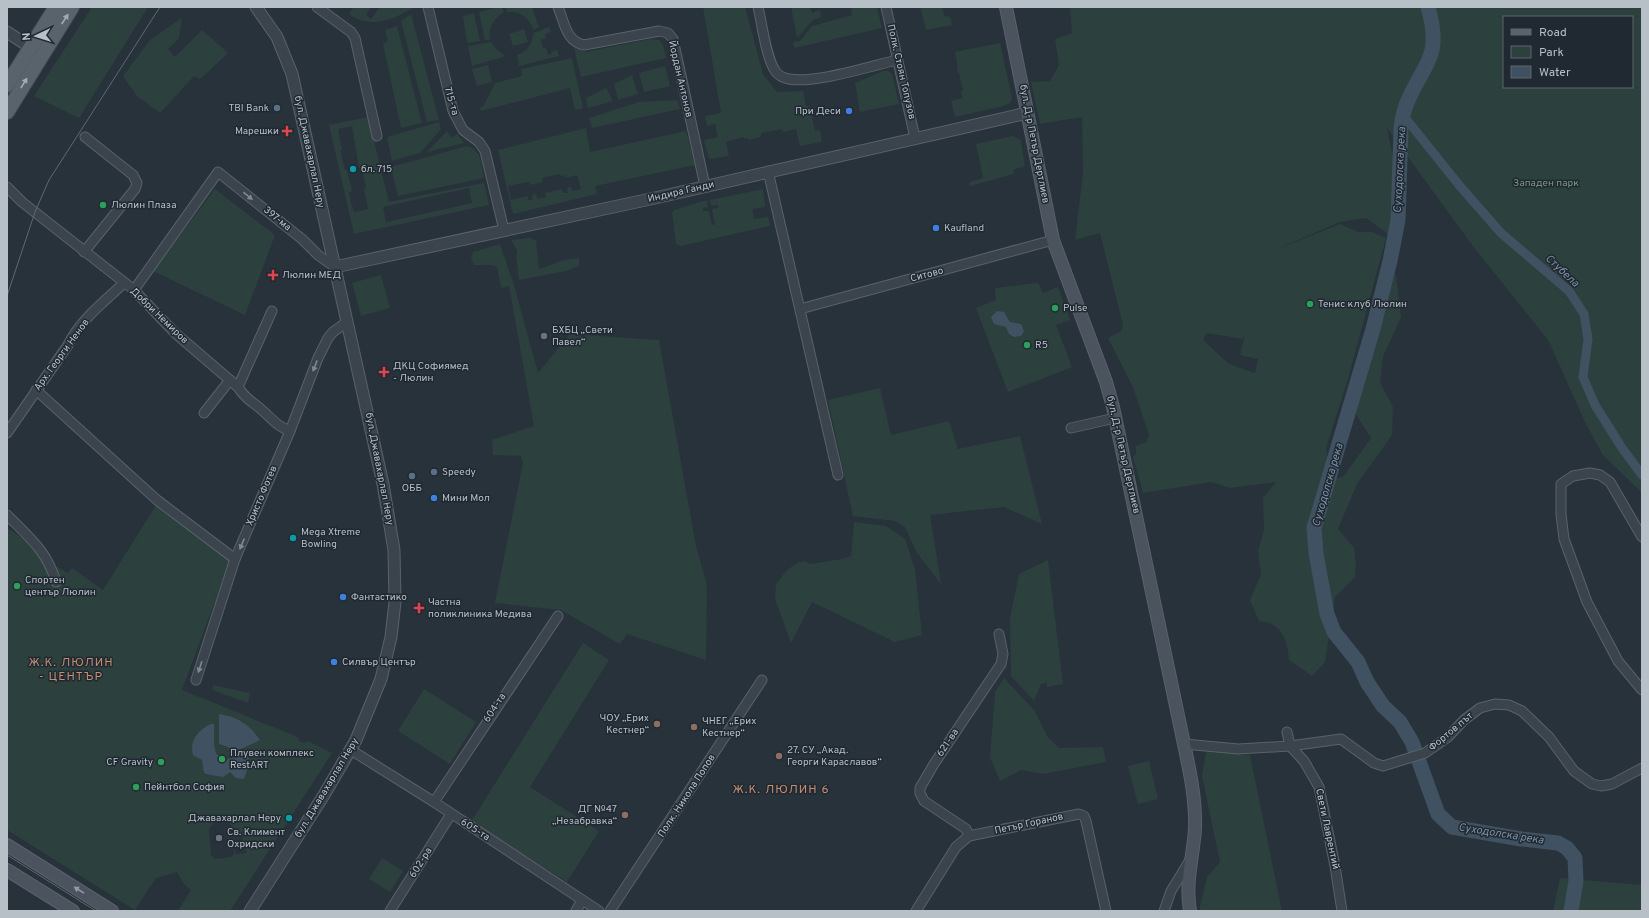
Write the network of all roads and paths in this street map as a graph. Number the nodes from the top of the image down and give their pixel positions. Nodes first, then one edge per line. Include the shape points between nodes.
1 (56, 7) edge
2 (72, 7) edge
3 (256, 7) edge
4 (317, 7) edge
5 (428, 7) edge
6 (558, 7) edge
7 (758, 7) edge
8 (886, 7) edge
9 (1006, 7) edge
10 (7, 32) edge
11 (36, 51) junction
12 (898, 60) junction
13 (7, 86) edge
14 (7, 112) edge
15 (1027, 113) junction
16 (377, 136) dead end
17 (85, 137) dead end
18 (915, 138) junction
19 (768, 171) junction
20 (705, 186) junction
21 (7, 187) edge
22 (504, 230) junction
23 (1053, 240) junction
24 (84, 252) junction
25 (334, 267) junction
26 (124, 283) junction
27 (134, 290) junction
28 (800, 309) junction
29 (272, 311) dead end
30 (347, 322) junction
31 (230, 380) junction
32 (238, 387) junction
33 (36, 390) junction
34 (204, 413) dead end
35 (1115, 418) junction
36 (1071, 428) dead end
37 (290, 431) junction
38 (7, 433) edge
39 (838, 475) dead end
40 (7, 515) edge
41 (1642, 537) edge
42 (235, 559) junction
43 (56, 582) dead end
44 (558, 616) dead end
45 (999, 634) dead end
46 (196, 680) dead end
47 (762, 680) dead end
48 (1642, 690) edge
49 (1287, 732) dead end
50 (1184, 744) junction
51 (1290, 746) junction
52 (350, 750) junction
53 (1642, 768) edge
54 (434, 802) junction
55 (452, 814) junction
56 (969, 836) junction
57 (7, 845) edge
58 (1190, 860) junction
59 (7, 870) edge
60 (582, 900) junction
61 (73, 911) edge
62 (112, 911) edge
63 (250, 911) edge
64 (390, 911) edge
65 (576, 911) edge
66 (599, 911) edge
67 (610, 911) edge
68 (916, 911) edge
69 (1106, 911) edge
70 (1164, 911) edge
71 (1190, 911) edge
72 (1342, 911) edge

1 - 11 main road
11 -> 2 main road
3 - 25 street, бул. Джавахарлал Неру via 277,37 292,74
4 - 16 street via 351,32 355,38
5 - 22 street, 715-та via 453,111 463,130 479,142 485,151
6 - 20 street, Йордан Антонов via 569,36 580,44 659,31 668,33 673,39
7 - 12 street via 770,60 776,72 782,77 794,80 810,79
8 - 12 street, Полк. Стоян Топузов
9 - 15 main road, бул. Д-р Петър Дертлиев
10 - 11 street
11 - 13 main road
14 -> 11 main road
12 - 18 street, Полк. Стоян Топузов
15 - 18 street, Индира Ганди
15 - 23 main road, бул. Д-р Петър Дертлиев
17 - 24 street via 133,175 137,184
18 - 19 street, Индира Ганди
19 - 20 street, Индира Ганди
19 - 28 street
20 - 22 street, Индира Ганди
21 - 24 street, Добри Немиров
22 - 25 street, Индира Ганди
23 - 28 street, Ситово
23 - 35 main road, бул. Д-р Петър Дертлиев via 1106,382
24 - 26 street, Добри Немиров
27 -> 25 street, 397-ма via 218,172
25 - 30 street, бул. Джавахарлал Неру
26 - 27 street, Добри Немиров
26 - 33 street, Арх. Георги Ненов via 73,335
27 - 31 street, Добри Немиров via 175,333
28 - 39 street
29 - 32 street
30 -> 37 street, Христо Фотев via 328,338
30 - 52 street, бул. Джавахарлал Неру via 387,504 394,550 395,580 391,637 381,679
31 - 32 street, Добри Немиров
31 - 34 street
32 - 37 street, Добри Немиров via 244,397 279,427
33 - 38 street, Арх. Георги Ненов
33 - 42 street via 157,500
35 - 36 street
35 - 50 main road, бул. Д-р Петър Дертлиев
37 -> 42 street, Христо Фотев
40 - 43 street via 38,546 52,569
41 - 48 street via 1610,482 1600,475 1590,473 1573,476 1561,484 1564,539 1587,602 1618,661
42 -> 46 street, Христо Фотев
44 - 54 street, 604-та
45 - 56 street, 621-ва via 1001,664 920,788 924,801 966,829
47 - 67 street, Полк. Никола Попов
49 - 51 street
50 - 51 street, Фортов път via 1238,749
50 - 58 main road, бул. Д-р Петър Дертлиев via 1195,808 1195,830
51 - 53 street, Фортов път via 1341,739 1374,763 1383,766 1425,753 1448,737 1480,708 1494,704 1522,711 1548,737 1574,771 1592,784 1612,784
51 - 72 street, Свети Лаврентий via 1304,761 1319,787
52 - 54 street, 605-та
52 - 63 street, бул. Джавахарлал Неру via 324,796
54 - 55 street, 605-та
55 - 60 street, 605-та
55 - 64 street, 602-ра
56 - 68 street, Петър Горанов via 956,846
56 - 69 street, Петър Горанов via 1081,815 1086,821
62 -> 57 main road
58 - 70 street via 1171,891
58 - 71 main road, бул. Д-р Петър Дертлиев
59 - 61 main road
60 - 65 street
60 - 66 street, 605-та

